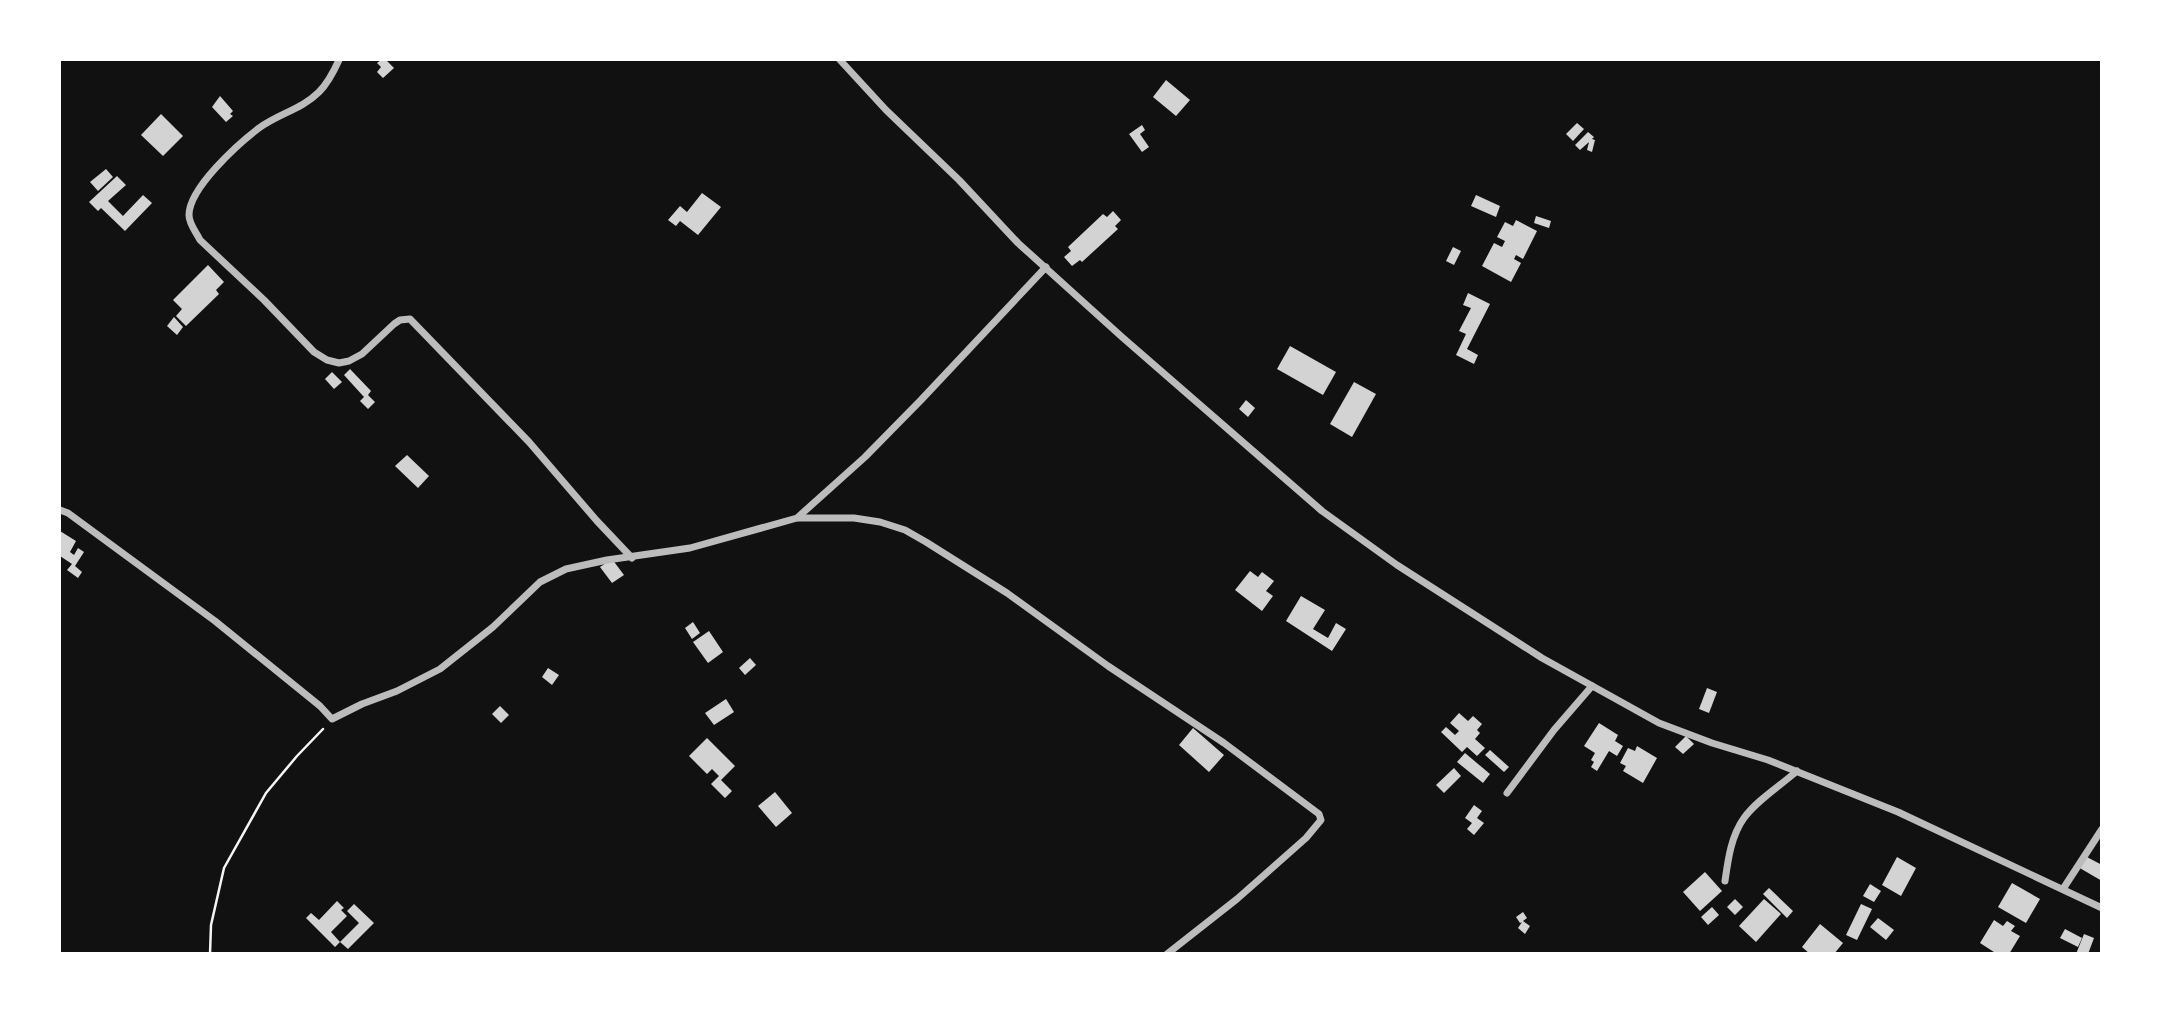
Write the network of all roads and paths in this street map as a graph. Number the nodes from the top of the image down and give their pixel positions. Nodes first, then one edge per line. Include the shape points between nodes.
1 (340, 60) edge
2 (840, 60) edge
3 (1046, 267) junction
4 (60, 510) edge
5 (797, 518) junction
6 (632, 558) junction
7 (1592, 686) junction
8 (332, 719) junction
9 (1797, 771) junction
10 (1507, 793) dead end
11 (2102, 829) edge
12 (1725, 881) dead end
13 (2063, 888) junction
14 (2102, 908) edge
15 (210, 954) edge
16 (1167, 954) edge

1 - 6 street via 319,92 260,127 200,185 188,217 192,227 200,240 327,360 349,361 394,324 410,319
2 - 3 street
3 - 5 street via 922,400
3 - 7 street via 1322,511 1492,627
4 - 8 street via 215,621
5 - 6 street via 690,548
5 - 16 street via 854,518 905,530 1007,593 1319,814 1321,820 1306,838
6 - 8 street via 566,569 540,582 440,669
7 - 9 street via 1659,723
7 - 10 street
8 - 15 path via 267,793 224,868 211,925
9 - 12 street via 1743,819
9 - 13 street
11 - 13 street
13 - 14 street

